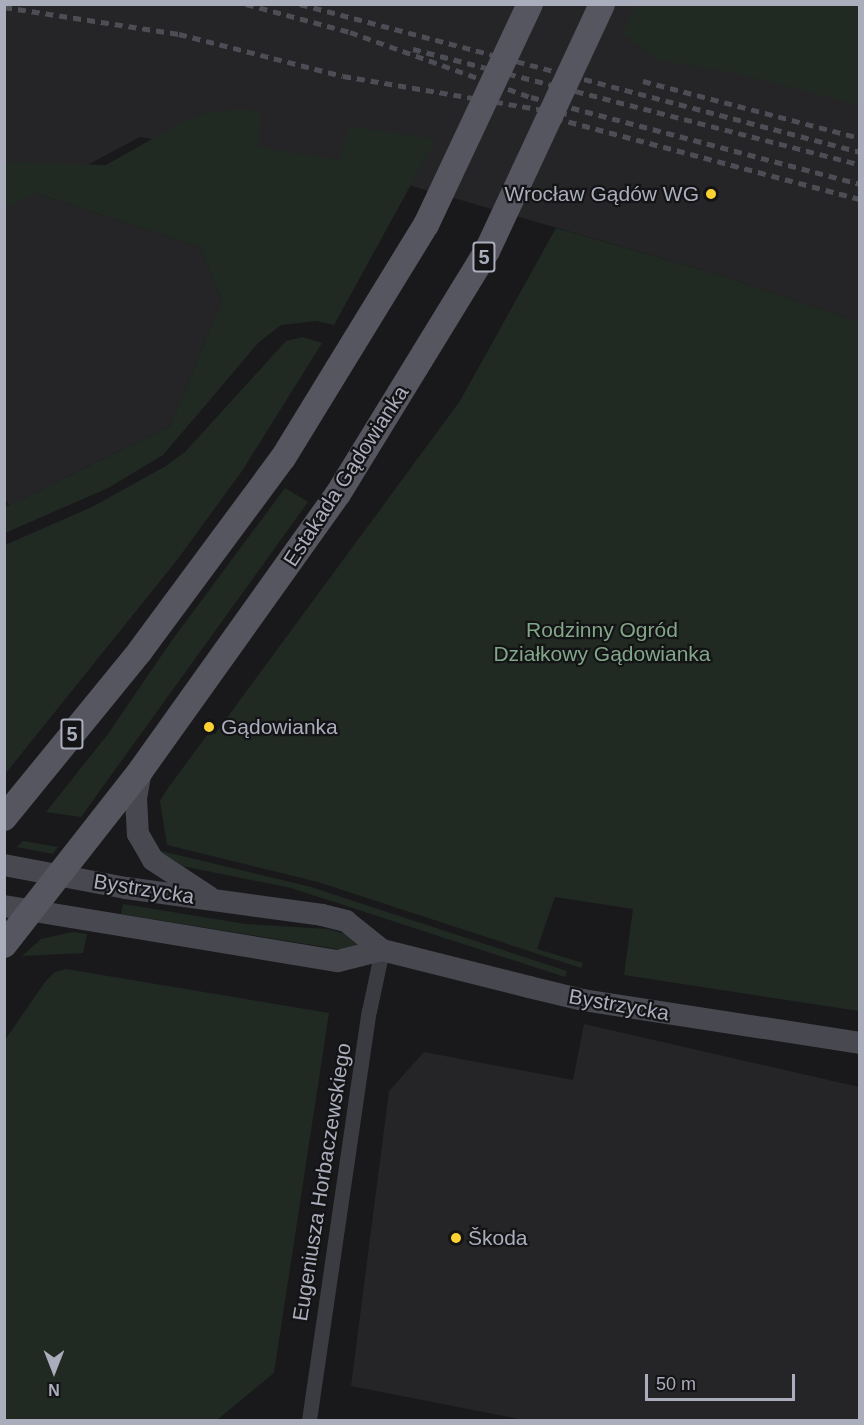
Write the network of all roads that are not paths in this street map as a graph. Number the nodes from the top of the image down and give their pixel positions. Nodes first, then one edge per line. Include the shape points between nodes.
1 (530, 4) edge
2 (602, 4) edge
3 (141, 770) junction
4 (4, 818) edge
5 (4, 865) edge
6 (60, 876) junction
7 (214, 900) junction
8 (4, 906) edge
9 (33, 911) junction
10 (4, 945) edge
11 (382, 950) junction
12 (860, 1043) edge
13 (309, 1420) edge

1 - 4 main road, 5, bridge via 426,225 283,458 140,651
2 - 3 main road, Estakada Gądowianka / 5, bridge via 487,251 338,494
3 - 6 main road, Estakada Gądowianka / 5
3 - 7 street via 135,818 153,860
5 - 6 street, Bystrzycka
6 - 7 street, Bystrzycka
6 - 9 main road, Estakada Gądowianka / 5
7 - 11 street, Bystrzycka via 346,921
8 - 9 street, Bystrzycka
9 - 10 main road, 5
9 - 11 street, Bystrzycka via 338,962
11 - 12 street, Bystrzycka via 584,1000
11 - 13 street, Eugeniusza Horbaczewskiego via 369,1011

